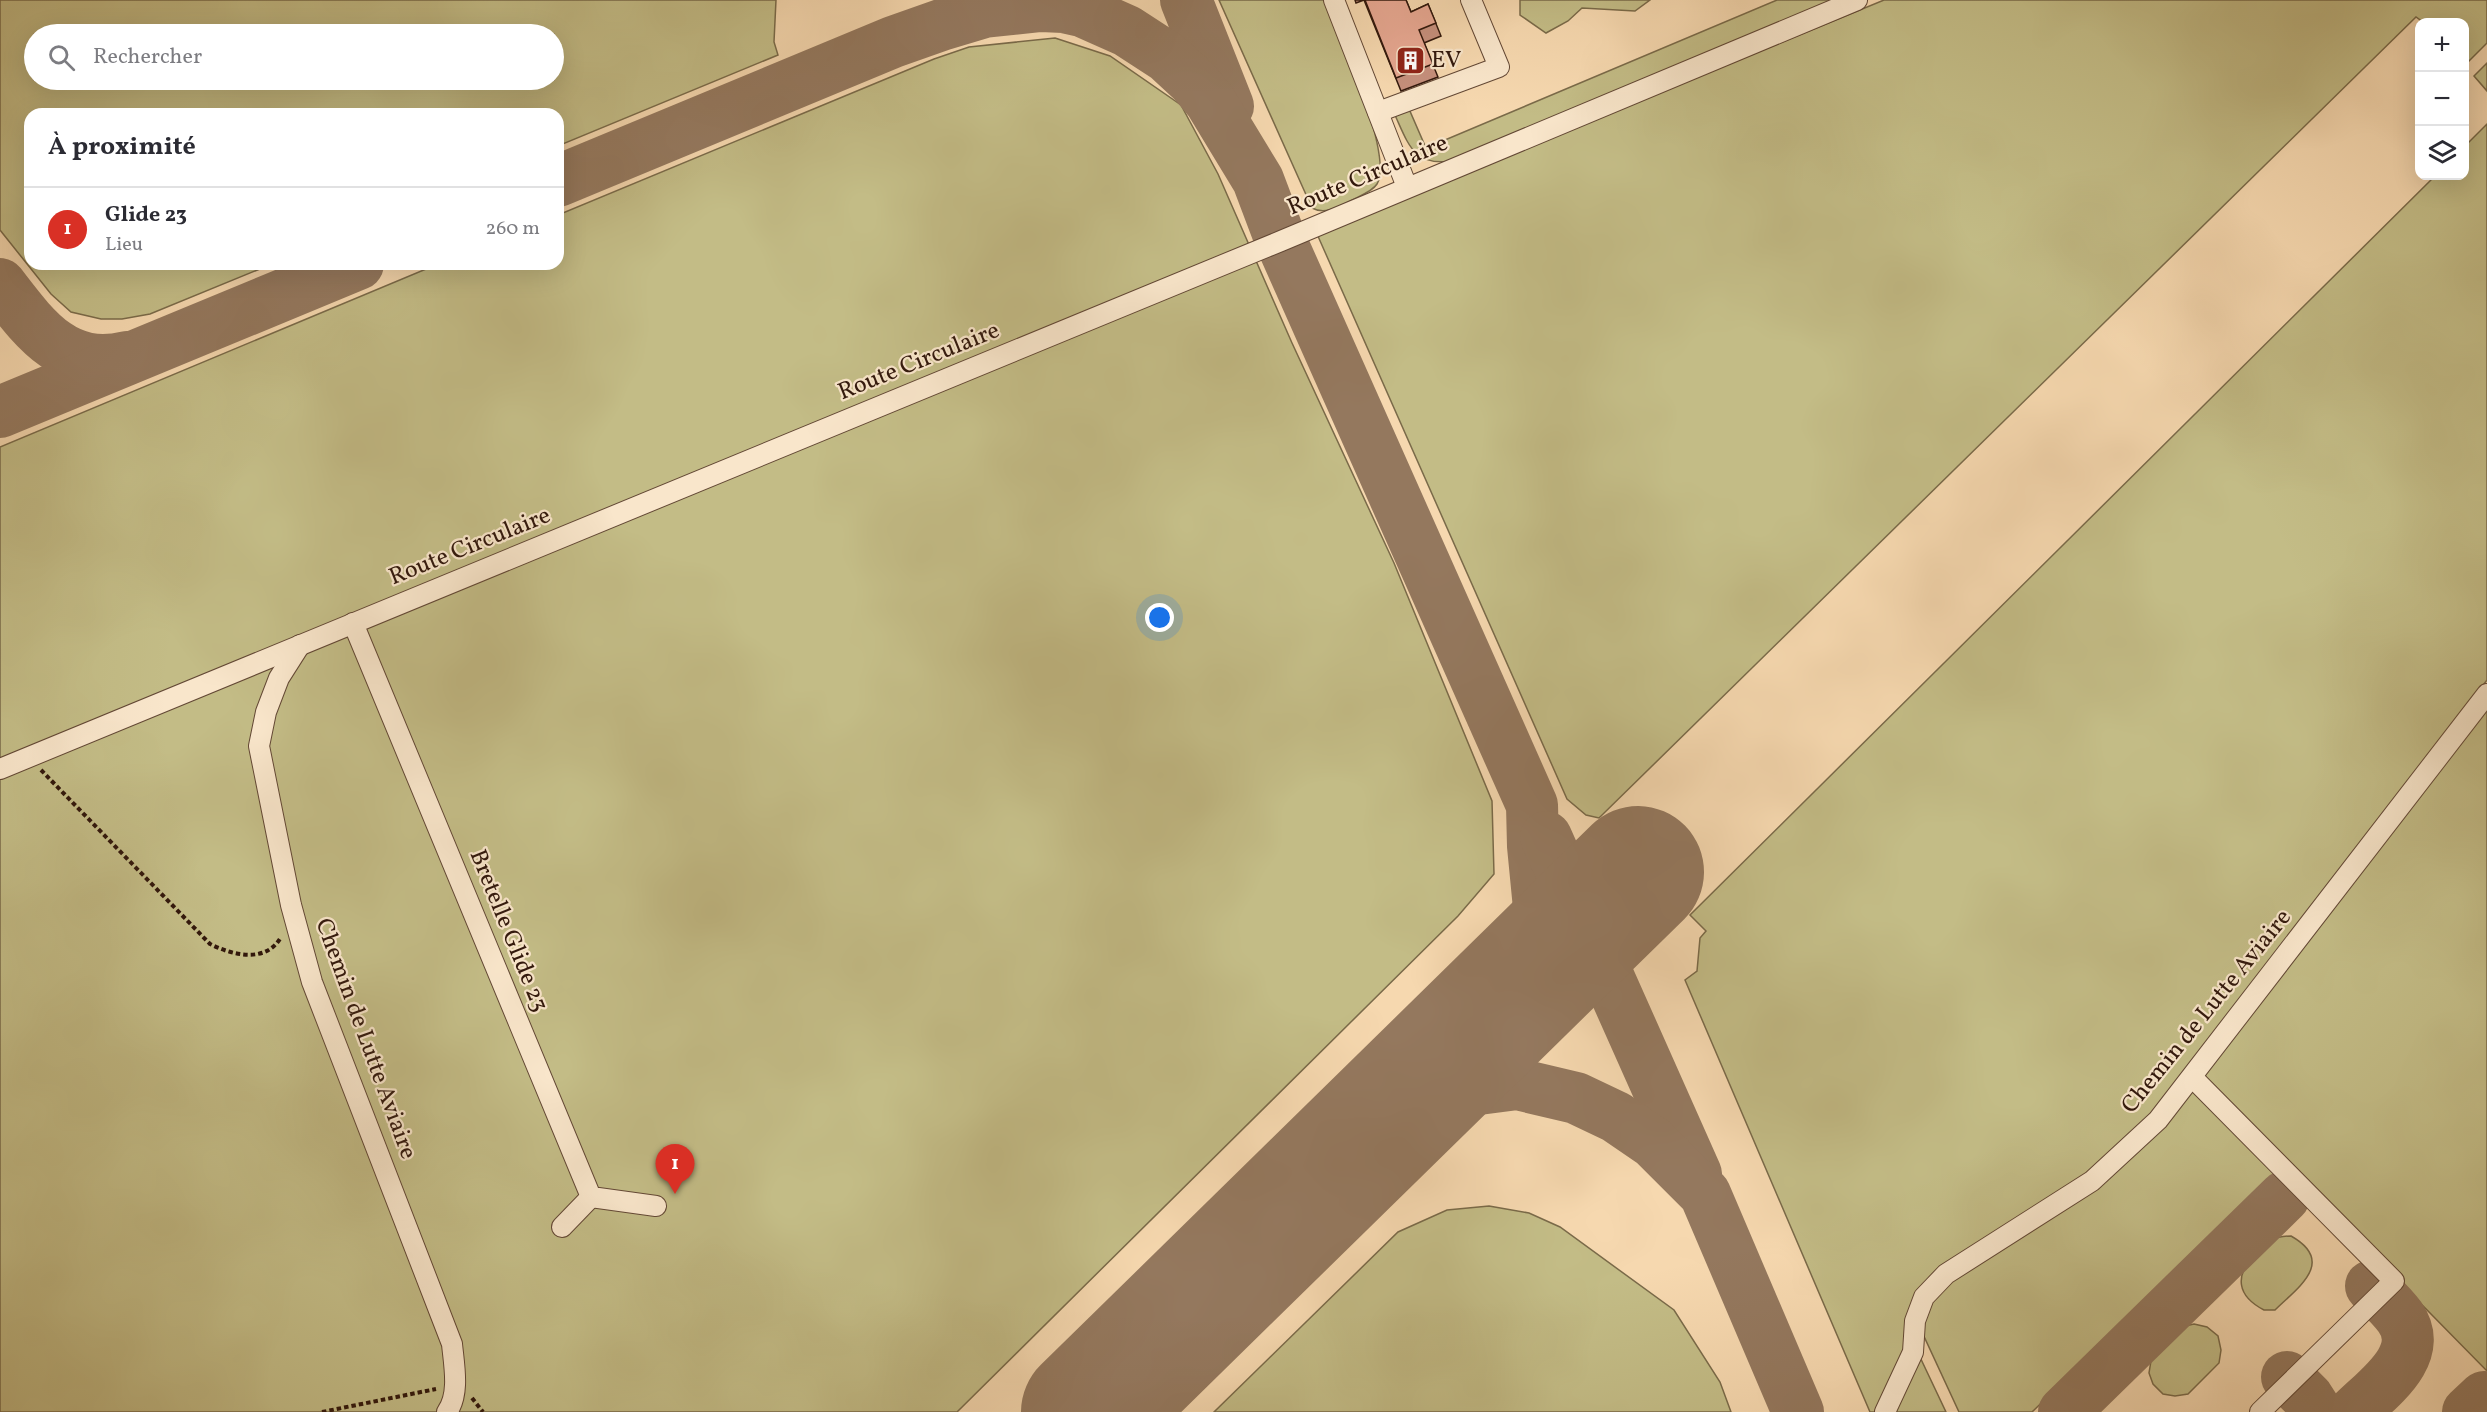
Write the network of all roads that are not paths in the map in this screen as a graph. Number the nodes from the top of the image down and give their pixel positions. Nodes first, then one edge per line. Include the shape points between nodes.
1 (1334, 0) edge
2 (1471, 0) edge
3 (1857, 0) edge
4 (1378, 112) junction
5 (1407, 187) junction
6 (353, 623) junction
7 (300, 645) junction
8 (2487, 694) edge
9 (0, 770) edge
10 (2192, 1077) junction
11 (591, 1197) junction
12 (656, 1206) dead end
13 (562, 1227) dead end
14 (447, 1412) edge
15 (1886, 1412) edge
16 (2260, 1412) edge

1 - 4 lane
2 - 4 lane via 1499,67
3 - 5 lane, Route Circulaire
4 - 5 lane
5 - 6 lane, Route Circulaire
6 - 7 lane, Route Circulaire
6 - 11 lane, Bretelle Glide 23
7 - 9 lane, Route Circulaire
7 - 14 lane, Chemin de Lutte Aviaire via 279,678 259,746 291,905 312,982 452,1344 455,1386 452,1406
8 - 10 lane, Chemin de Lutte Aviaire
10 - 15 lane, Chemin de Lutte Aviaire via 2158,1120 2092,1181 1946,1274 1924,1297 1915,1321 1913,1352
10 - 16 lane via 2394,1281
11 - 12 lane
11 - 13 lane

